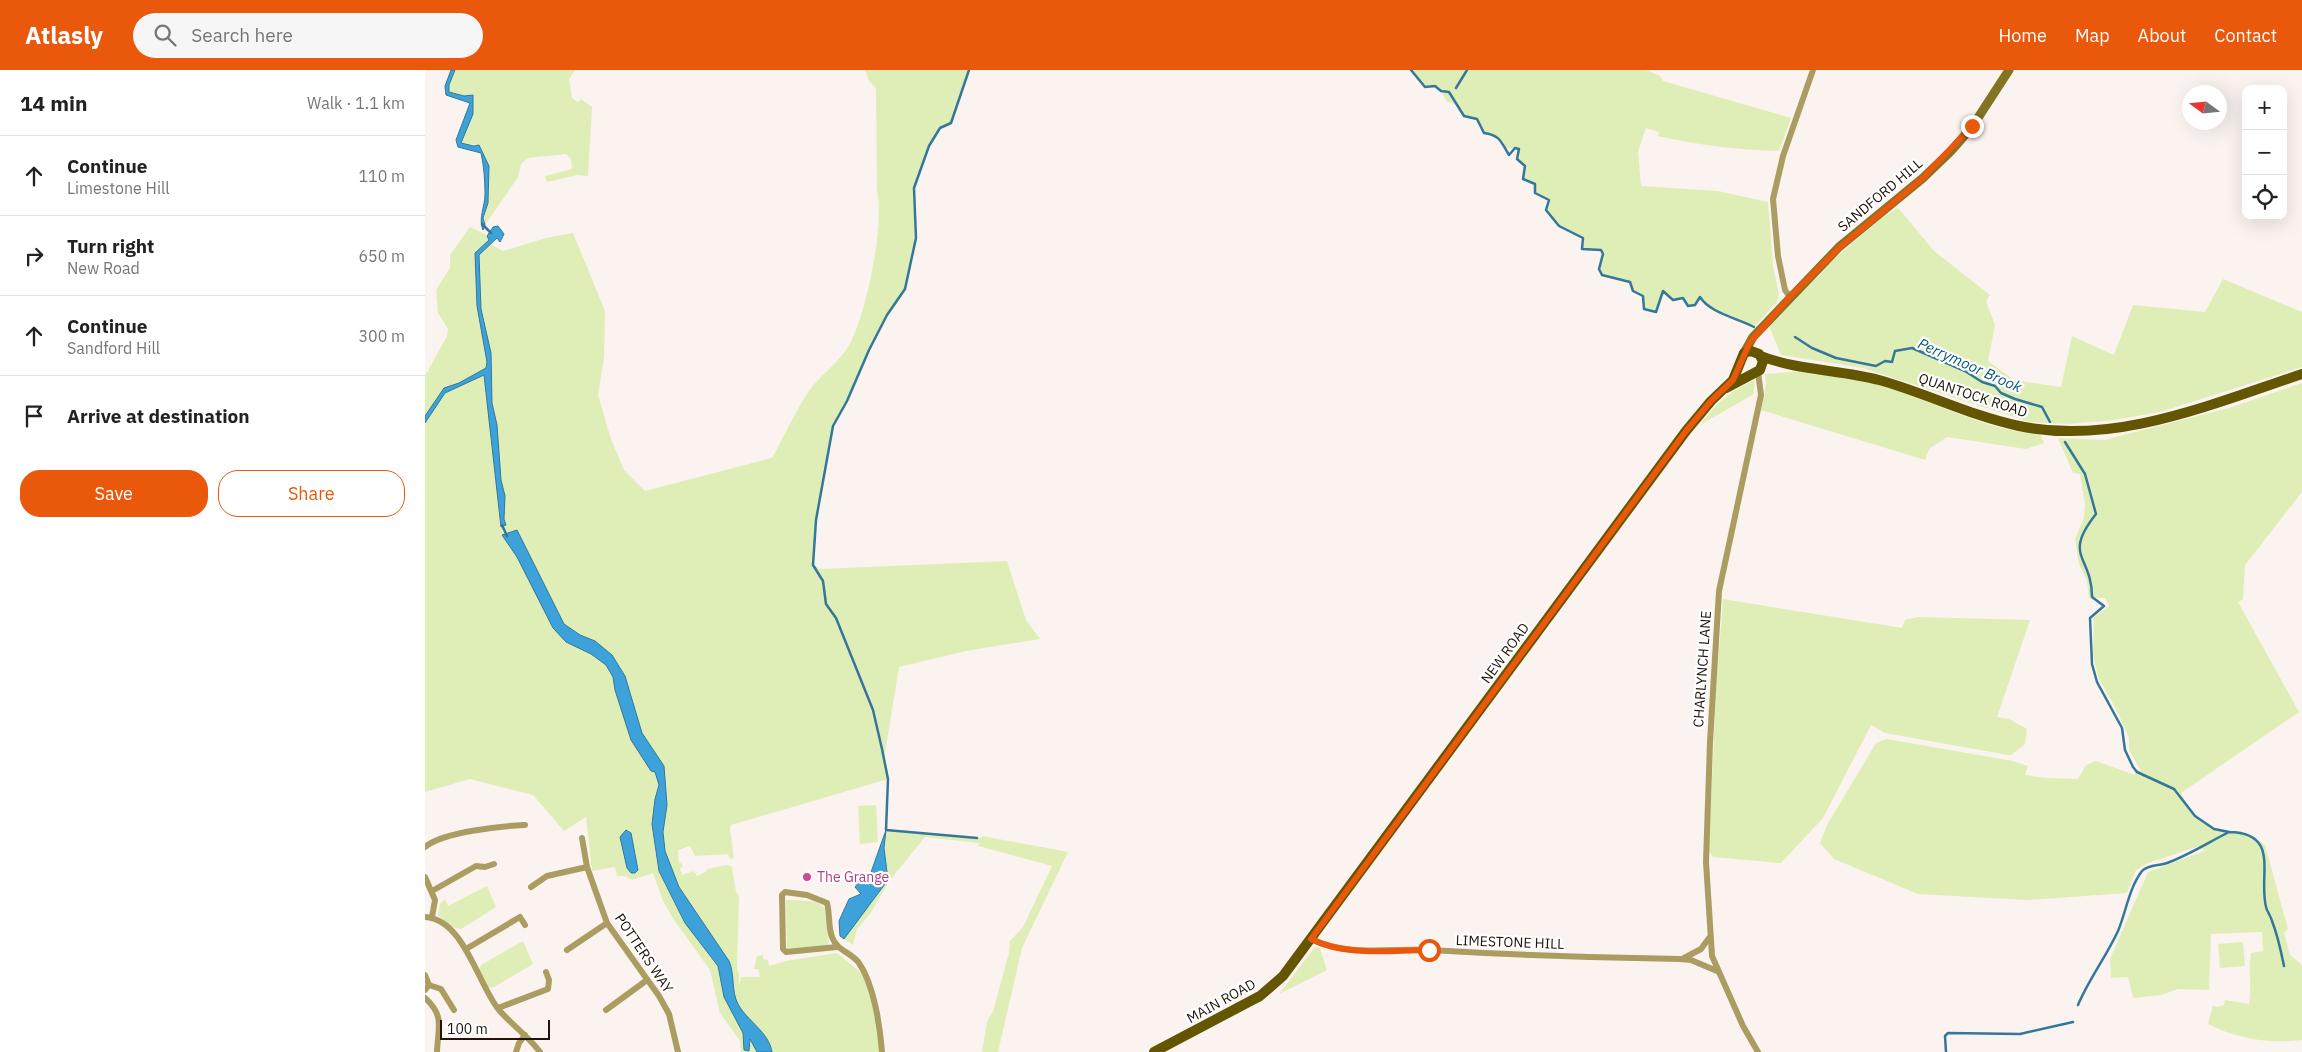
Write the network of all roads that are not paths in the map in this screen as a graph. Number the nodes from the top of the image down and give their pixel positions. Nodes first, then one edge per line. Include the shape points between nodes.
1 (1813, 70) edge
2 (2009, 70) edge
3 (1790, 297) junction
4 (1759, 332) junction
5 (1760, 355) junction
6 (1742, 358) junction
7 (1781, 362) junction
8 (1756, 371) junction
9 (2302, 374) edge
10 (1726, 388) junction
11 (525, 825) dead end
12 (582, 838) dead end
13 (425, 848) edge
14 (494, 864) dead end
15 (587, 867) junction
16 (425, 877) edge
17 (531, 888) dead end
18 (432, 891) junction
19 (429, 917) edge
20 (607, 924) junction
21 (525, 926) dead end
22 (1709, 938) junction
23 (1311, 939) junction
24 (837, 947) junction
25 (466, 949) junction
26 (567, 950) dead end
27 (1681, 959) junction
28 (1717, 971) junction
29 (546, 972) dead end
30 (425, 975) edge
31 (647, 980) junction
32 (427, 988) edge
33 (425, 998) edge
34 (498, 1008) junction
35 (454, 1010) dead end
36 (606, 1010) dead end
37 (525, 1035) junction
38 (437, 1052) edge
39 (516, 1052) edge
40 (540, 1052) edge
41 (679, 1052) edge
42 (882, 1052) edge
43 (1154, 1052) edge
44 (1758, 1052) edge

1 - 3 street via 1783,156 1773,199 1778,256 1785,290
2 - 3 main road, SANDFORD HILL via 1951,151 1839,248
3 - 4 main road, SANDFORD HILL
4 - 5 main road via 1757,344
4 - 6 main road, SANDFORD HILL
5 - 6 main road, QUANTOCK ROAD via 1751,351
5 - 7 main road, QUANTOCK ROAD
5 - 8 main road
6 - 8 main road via 1743,371
6 - 10 main road, NEW ROAD
7 - 8 main road, QUANTOCK ROAD
7 - 9 main road, QUANTOCK ROAD via 1853,373 2007,423 2063,431 2104,429 2153,421
8 - 10 main road, NEW ROAD
8 - 22 street, CHARLYNCH LANE via 1761,395 1718,605 1706,844
10 - 23 main road, NEW ROAD via 1686,431
11 - 13 street via 470,832 432,842
12 - 15 street, POTTERS WAY
14 - 18 street via 476,866
15 - 17 street via 547,876
15 - 20 street, POTTERS WAY
16 - 18 street
18 - 19 street via 435,907
19 - 25 street via 446,925
20 - 26 street
20 - 31 street, POTTERS WAY
21 - 25 street via 520,917
22 - 27 street via 1694,955
22 - 28 street, CHARLYNCH LANE
23 - 27 street, LIMESTONE HILL via 1326,946 1351,950
23 - 43 main road, MAIN ROAD via 1283,976 1260,996
24 - 24 street via 786,952 783,949 782,895 785,892 807,895 827,903 831,936
24 - 42 street via 851,954 860,964 873,997
25 - 34 street
27 - 28 street, LIMESTONE HILL
28 - 44 street, CHARLYNCH LANE
29 - 34 street via 548,989
30 - 32 street
31 - 36 street
31 - 41 street, POTTERS WAY via 669,1014
32 - 35 street via 441,989
33 - 38 street via 439,1014
34 - 37 street
37 - 39 street
37 - 40 street

